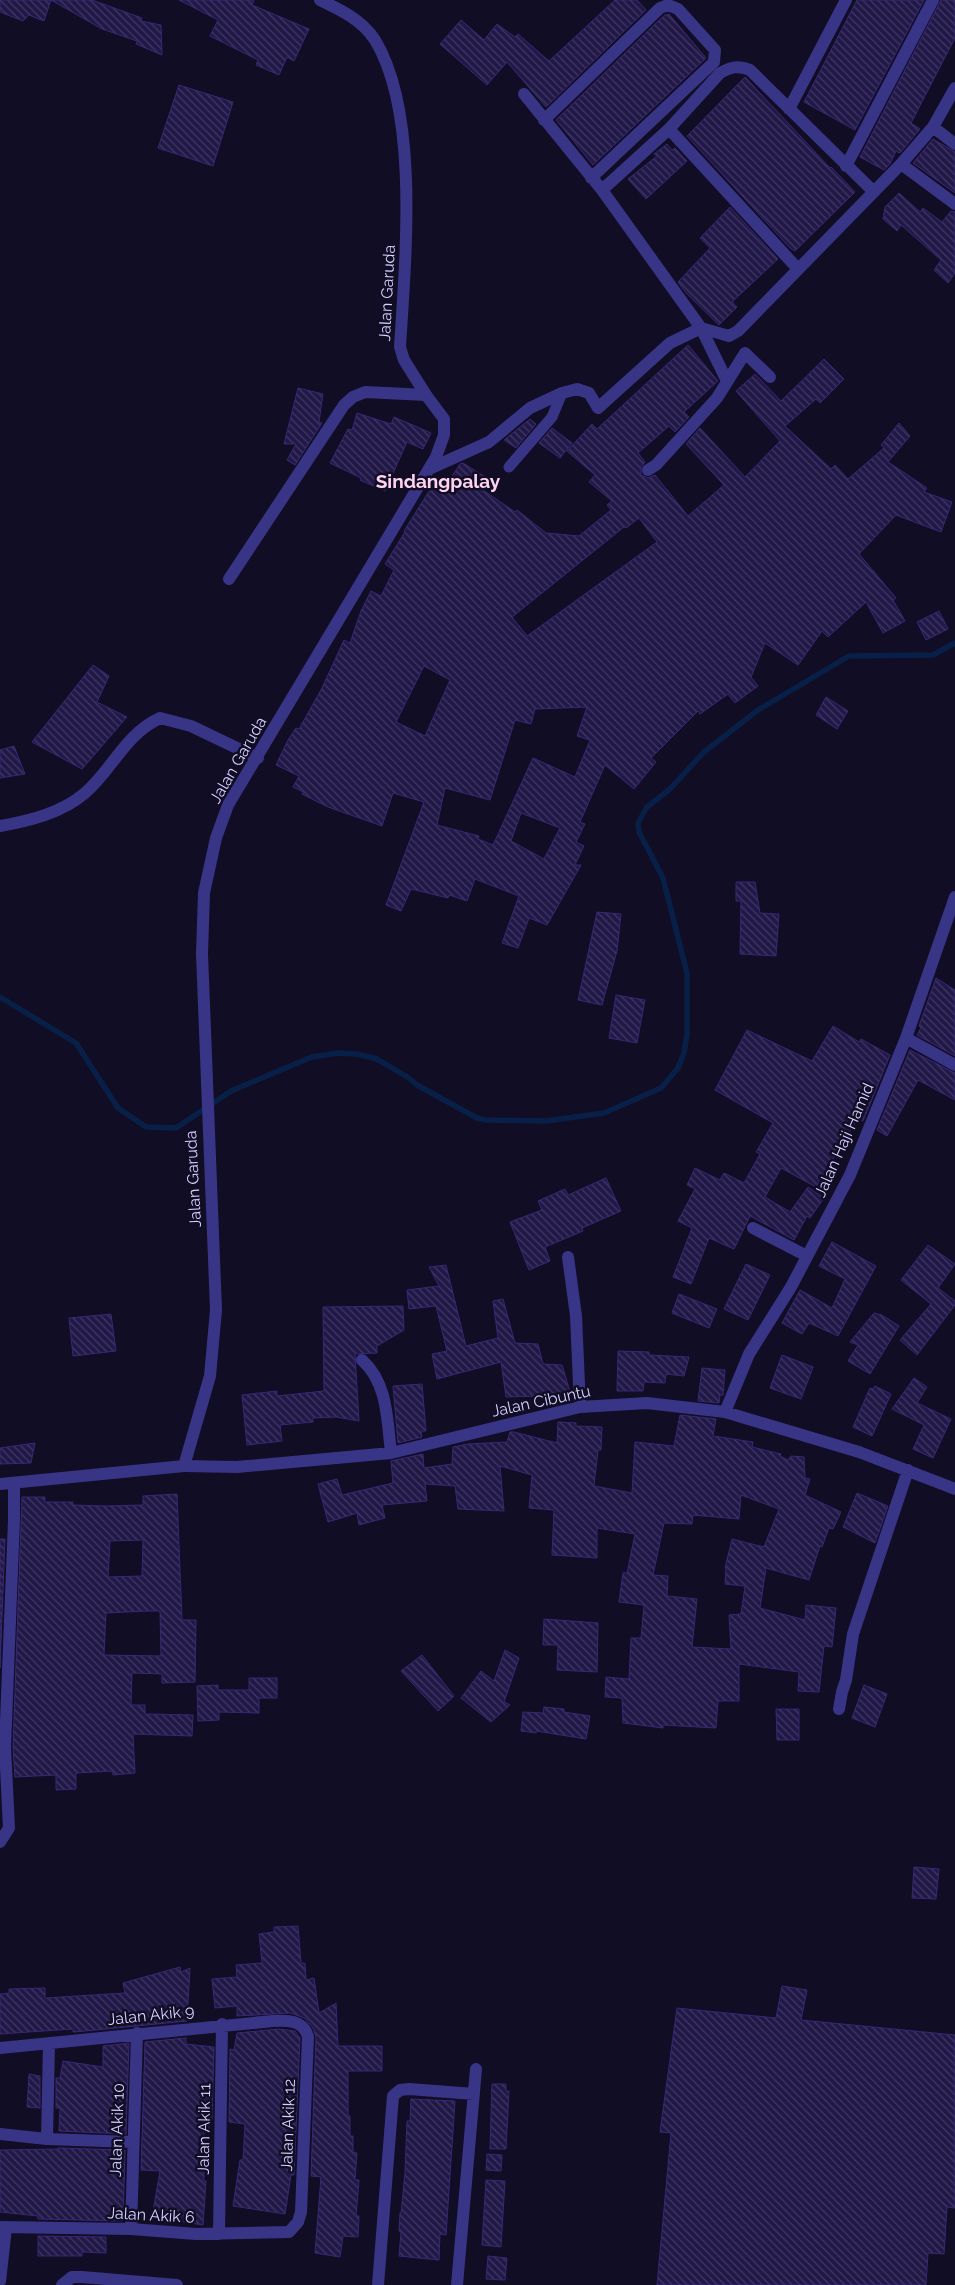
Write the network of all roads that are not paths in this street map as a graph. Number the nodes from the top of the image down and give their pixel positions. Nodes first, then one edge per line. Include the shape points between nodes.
1 (320, 0) edge
2 (846, 0) edge
3 (933, 0) edge
4 (955, 88) edge
5 (524, 94) dead end
6 (789, 109) junction
7 (544, 120) junction
8 (933, 127) junction
9 (669, 129) junction
10 (955, 144) edge
11 (901, 164) junction
12 (846, 166) junction
13 (591, 178) junction
14 (602, 190) junction
15 (873, 191) junction
16 (955, 204) edge
17 (798, 269) junction
18 (701, 328) junction
19 (770, 377) dead end
20 (727, 381) junction
21 (562, 393) junction
22 (426, 395) junction
23 (509, 467) dead end
24 (429, 469) junction
25 (648, 470) dead end
26 (229, 579) dead end
27 (258, 758) junction
28 (0, 826) edge
29 (955, 897) edge
30 (906, 1038) junction
31 (955, 1065) edge
32 (753, 1228) dead end
33 (808, 1256) junction
34 (568, 1257) dead end
35 (362, 1360) dead end
36 (580, 1407) junction
37 (725, 1412) junction
38 (391, 1453) junction
39 (184, 1466) junction
40 (908, 1470) junction
41 (14, 1483) junction
42 (0, 1484) edge
43 (955, 1489) edge
44 (839, 1709) dead end
45 (0, 1842) edge
46 (222, 2024) junction
47 (304, 2027) joint
48 (137, 2033) junction
49 (49, 2043) junction
50 (0, 2048) edge
51 (476, 2068) dead end
52 (474, 2094) junction
53 (0, 2134) edge
54 (47, 2139) junction
55 (133, 2142) junction
56 (296, 2225) joint
57 (3, 2227) edge
58 (131, 2229) junction
59 (219, 2234) junction
60 (0, 2281) edge
61 (62, 2285) edge
62 (177, 2285) edge
63 (378, 2285) edge
64 (457, 2285) edge

1 - 22 street, Jalan Garuda via 355,18 375,40 396,97 404,148 406,192 400,347 404,360
2 - 6 street
3 - 12 street
4 - 8 street
5 - 7 street
6 - 9 street via 750,70 741,66 730,67 713,79
6 - 12 street
7 - 13 street
7 - 13 street via 660,8 668,5 678,9 714,50 714,62
8 - 10 street
8 - 11 street
9 - 14 street
9 - 17 street
11 - 15 street
11 - 16 street
12 - 15 street
13 - 14 street
14 - 18 street
15 - 17 street
17 - 18 street via 730,336
18 - 20 street
18 - 21 street via 670,343 598,408 590,393 577,389
19 - 20 street via 745,353
20 - 25 street via 697,422
21 - 23 lane via 552,416
21 - 24 street via 530,408 489,442
22 - 24 street, Jalan Garuda via 441,413 445,424 442,442
22 - 26 street via 365,392 348,401
24 - 27 street, Jalan Garuda
27 - 28 street via 190,726 160,718 137,732 85,793 50,813
27 - 39 street, Jalan Garuda via 228,805 216,838 204,893 202,954 215,1319 210,1376
29 - 30 street, Jalan Haji Hamid
30 - 31 street
30 - 33 street, Jalan Haji Hamid via 850,1175
32 - 33 street
33 - 37 street, Jalan Haji Hamid via 749,1354
34 - 36 street via 576,1316
35 - 38 street via 380,1385
36 - 37 street, Jalan Cibuntu via 647,1403
36 - 38 street, Jalan Cibuntu
37 - 40 street, Jalan Cibuntu via 860,1452
38 - 39 street, Jalan Cibuntu via 237,1467
39 - 41 street
40 - 43 street, Jalan Cibuntu
40 - 44 street via 855,1628
41 - 42 street
41 - 45 street via 5,1747 9,1828
46 - 47 street, Jalan Akik 9 via 284,2020
46 - 48 street, Jalan Akik 9
46 - 59 street, Jalan Akik 11
47 - 56 street, Jalan Akik 12 via 308,2037 301,2212
48 - 49 street, Jalan Akik 9
48 - 55 street, Jalan Akik 10
49 - 50 street, Jalan Akik 9
49 - 54 street
51 - 52 street
52 - 63 street via 409,2089 400,2090 393,2096
52 - 64 street
53 - 54 street
54 - 55 street
55 - 58 street, Jalan Akik 10
56 - 59 street, Jalan Akik 6 via 286,2233
57 - 58 street, Jalan Akik 6
57 - 60 street
58 - 59 street, Jalan Akik 6
61 - 62 street via 72,2277 82,2277

